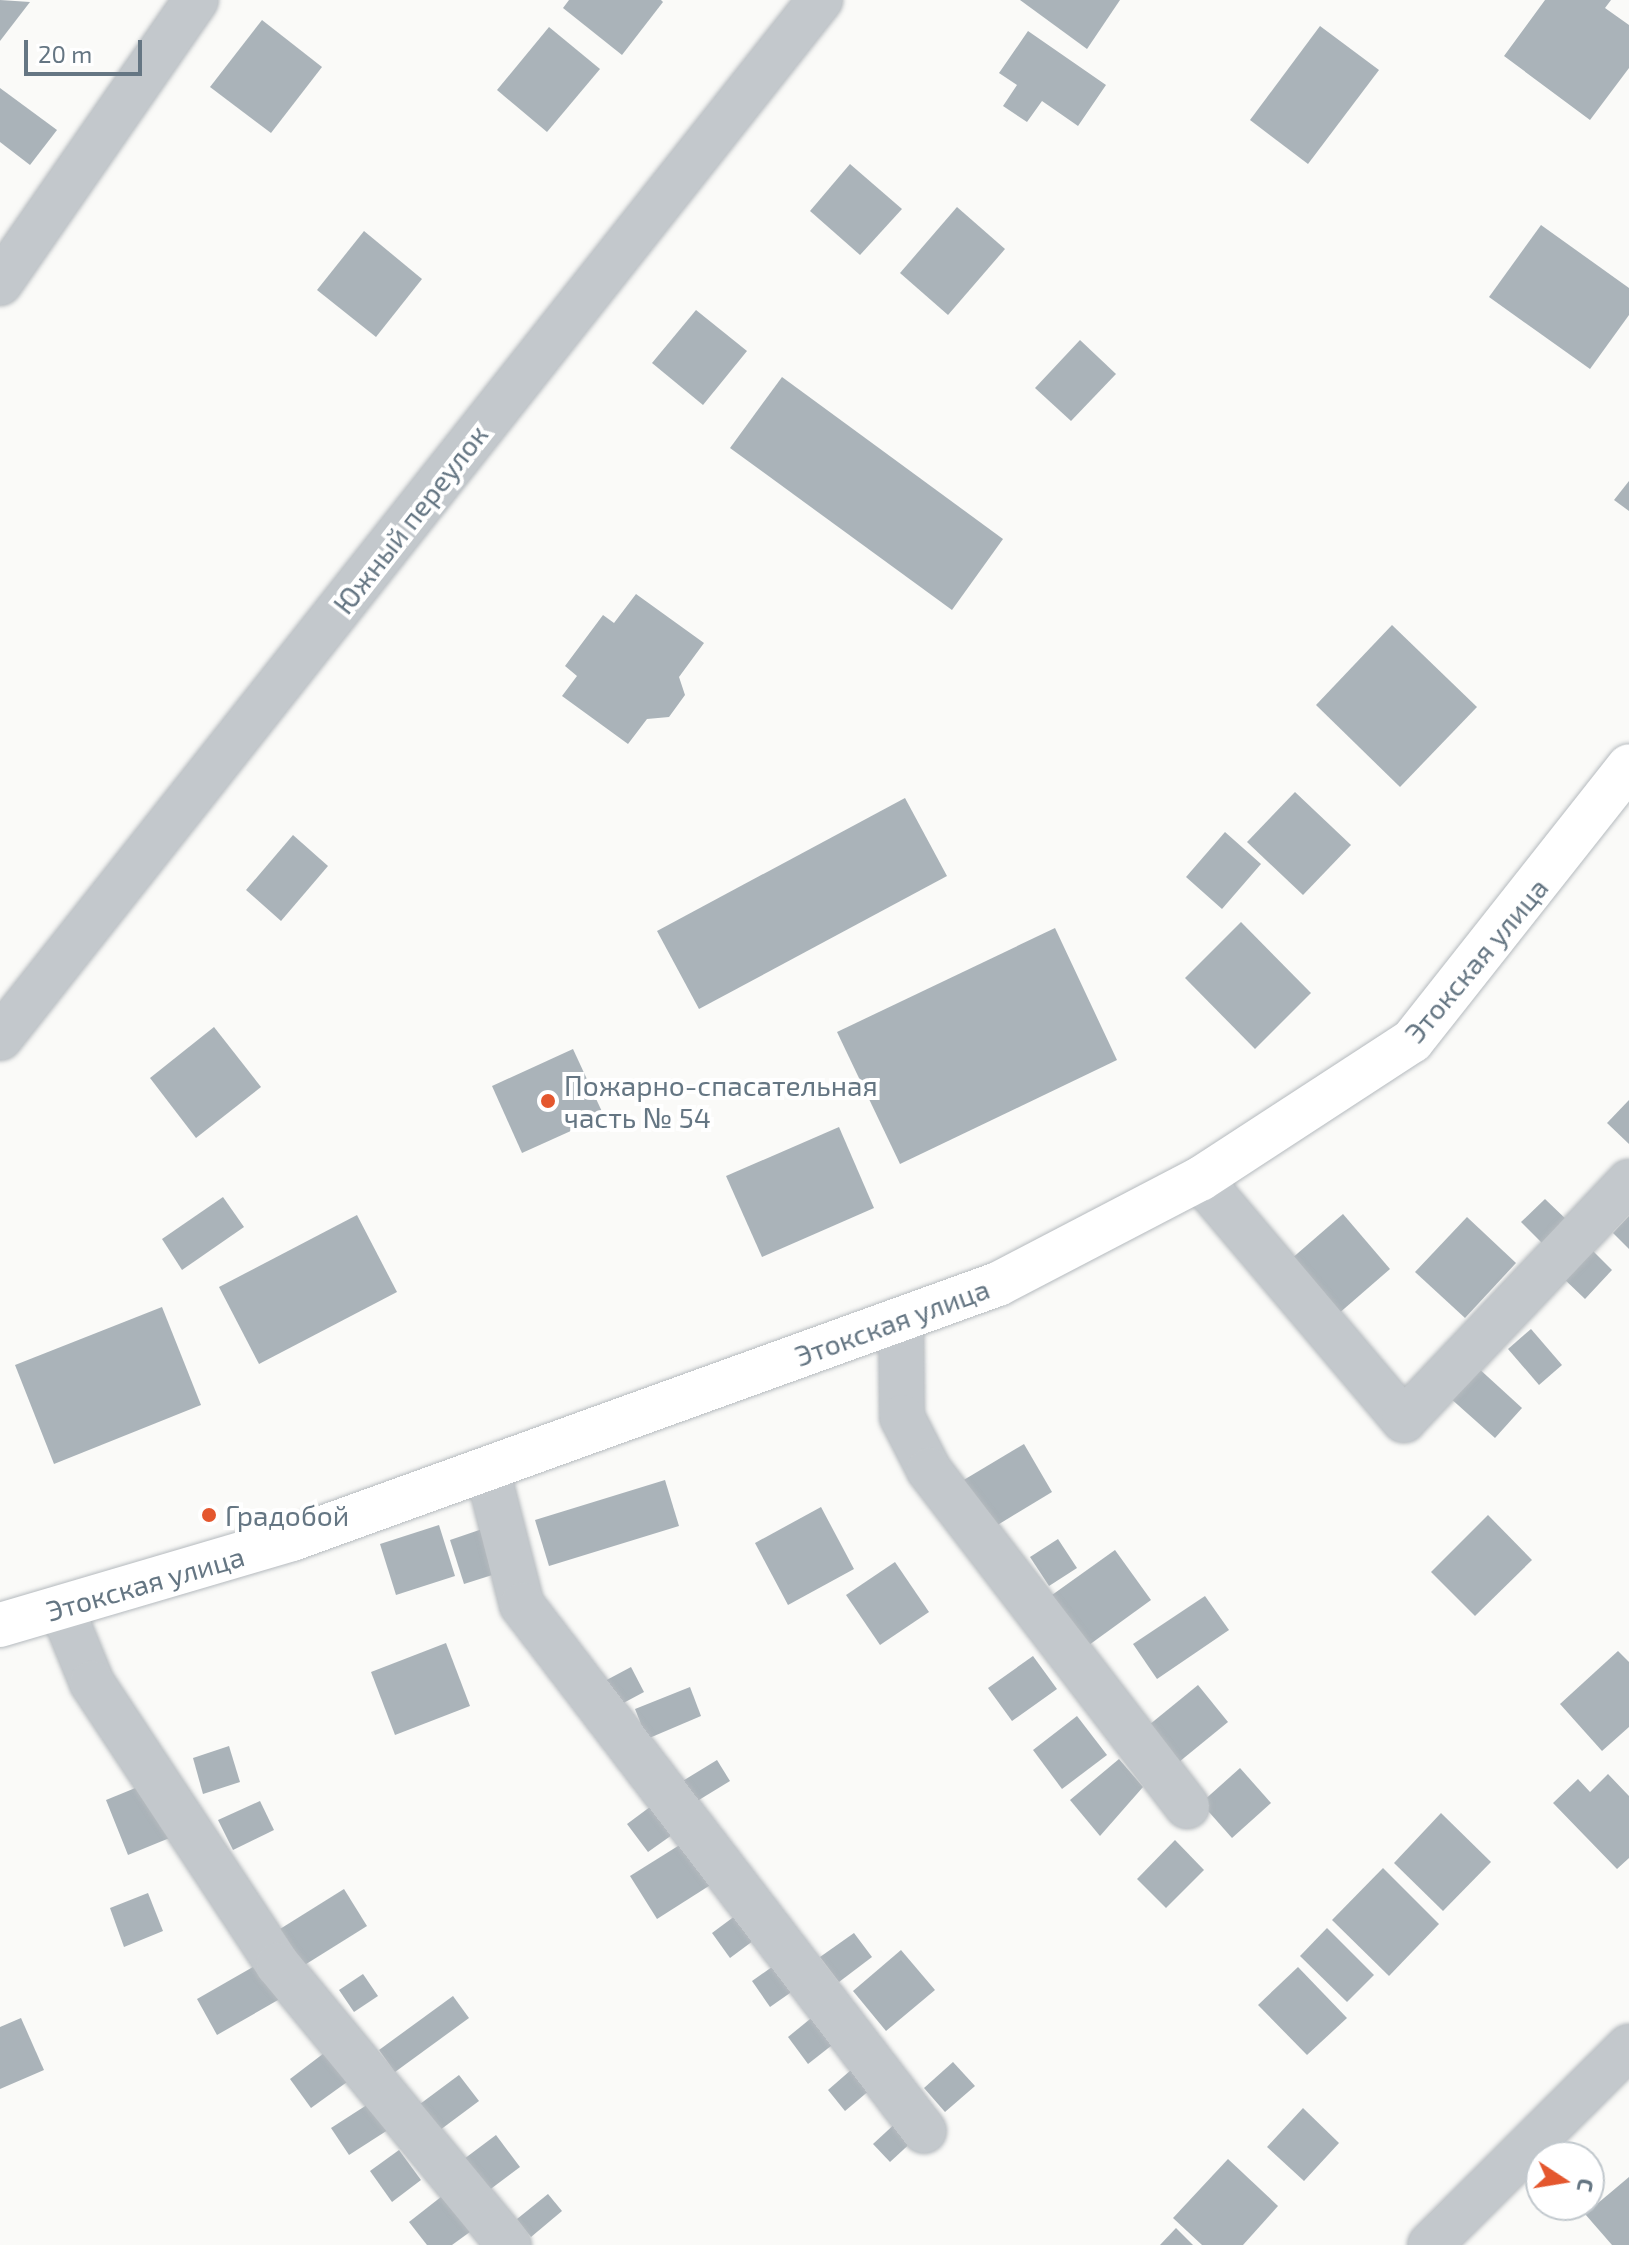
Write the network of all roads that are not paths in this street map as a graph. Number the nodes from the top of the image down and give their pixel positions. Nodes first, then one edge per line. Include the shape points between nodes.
1 (196, 0) edge
2 (820, 0) edge
3 (0, 283) edge
4 (1629, 766) edge
5 (0, 1038) edge
6 (1200, 1179) junction
7 (1629, 1182) edge
8 (901, 1319) junction
9 (487, 1469) junction
10 (61, 1607) junction
11 (0, 1625) edge
12 (1187, 1806) dead end
13 (1629, 2047) edge
14 (924, 2131) dead end
15 (509, 2245) edge
16 (1430, 2245) edge

1 - 3 street
2 - 5 street, Южный переулок
4 - 6 main road, Этокская улица via 1412,1041
6 - 7 street via 1404,1420
6 - 8 main road, Этокская улица via 998,1284
8 - 9 main road, Этокская улица
8 - 12 street via 902,1417 929,1470
9 - 10 main road, Этокская улица via 292,1539
9 - 14 street via 522,1605
10 - 11 main road, Этокская улица
10 - 15 street via 92,1683 278,1965
13 - 16 street

